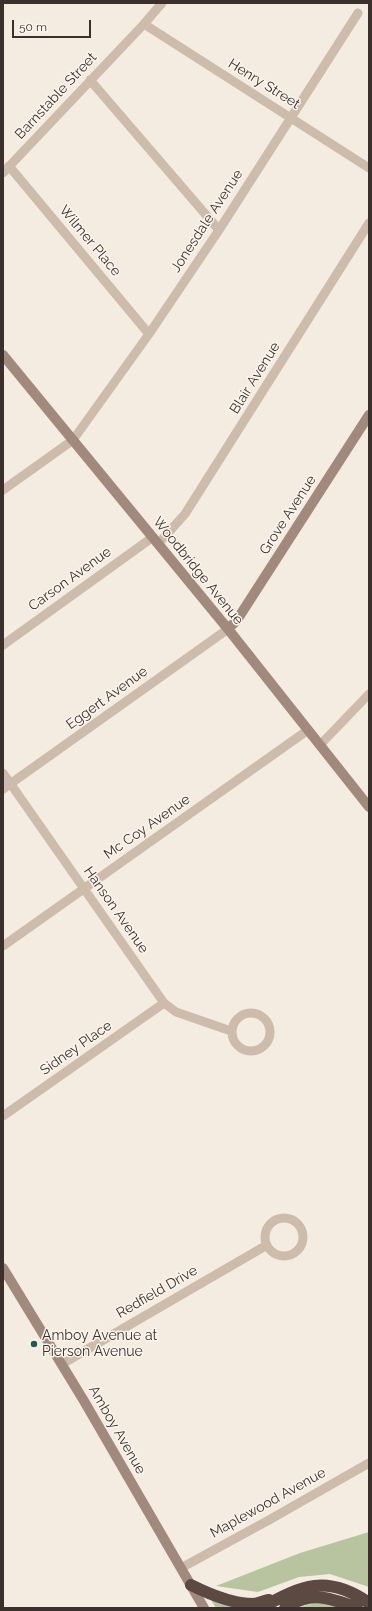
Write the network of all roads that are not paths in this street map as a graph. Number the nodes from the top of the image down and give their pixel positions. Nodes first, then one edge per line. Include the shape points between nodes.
1 (162, 3) edge
2 (358, 13) dead end
3 (144, 24) junction
4 (90, 80) junction
5 (291, 118) junction
6 (369, 168) edge
7 (6, 170) edge
8 (369, 223) edge
9 (219, 230) junction
10 (149, 334) junction
11 (3, 355) edge
12 (369, 415) edge
13 (73, 440) junction
14 (3, 490) edge
15 (156, 541) junction
16 (228, 629) junction
17 (3, 645) edge
18 (369, 694) edge
19 (308, 730) junction
20 (320, 745) junction
21 (3, 773) edge
22 (7, 787) edge
23 (369, 807) edge
24 (85, 888) junction
25 (3, 946) edge
26 (164, 1003) junction
27 (231, 1031) junction
28 (3, 1116) edge
29 (267, 1245) junction
30 (3, 1269) edge
31 (62, 1364) junction
32 (369, 1463) edge
33 (180, 1568) junction
34 (191, 1585) junction
35 (283, 1603) edge
36 (369, 1603) edge
37 (204, 1608) edge
38 (261, 1608) edge
39 (357, 1608) edge

1 - 3 street, Barnstable Street
2 - 5 street, Jonesdale Avenue
3 - 4 street, Barnstable Street
3 - 5 street, Henry Street
4 - 7 street, Barnstable Street
4 - 9 street
5 - 6 street, Henry Street
5 - 9 street, Jonesdale Avenue
7 - 10 street, Wilmer Place
8 - 15 street, Blair Avenue via 185,514
9 - 10 street, Jonesdale Avenue
10 - 13 street, Jonesdale Avenue
11 - 13 street, Woodbridge Avenue
12 - 16 street, Grove Avenue via 237,620
13 - 14 street, Jonesdale Avenue
13 - 15 street, Woodbridge Avenue
15 - 16 street, Woodbridge Avenue
15 - 17 street, Carson Avenue
16 - 19 street, Woodbridge Avenue
16 - 22 street, Eggert Avenue
18 - 20 street
19 - 20 street, Woodbridge Avenue
19 - 24 street, Mc Coy Avenue
20 - 23 street, Woodbridge Avenue
21 - 22 street, Hanson Avenue
22 - 24 street, Hanson Avenue
24 - 25 street, Mc Coy Avenue
24 - 26 street, Hanson Avenue
26 - 27 street, Hanson Avenue via 176,1012
26 - 28 street, Sidney Place
27 - 27 street via 235,1044 245,1051 252,1052 263,1047 270,1036 265,1018 253,1012 236,1019
29 - 29 street via 276,1255 292,1255 302,1244 301,1228 289,1219 277,1220 270,1224 266,1231
29 - 31 street, Redfield Drive
30 - 31 street, Amboy Avenue
31 - 33 street, Amboy Avenue
32 - 33 street, Maplewood Avenue
33 - 34 street, Amboy Avenue
34 - 35 highway via 208,1594 231,1600 254,1604
34 - 37 street, Amboy Avenue
35 - 36 highway via 296,1590 312,1585 336,1586 355,1593
35 - 38 highway
35 - 39 highway via 292,1604 314,1597 333,1598

